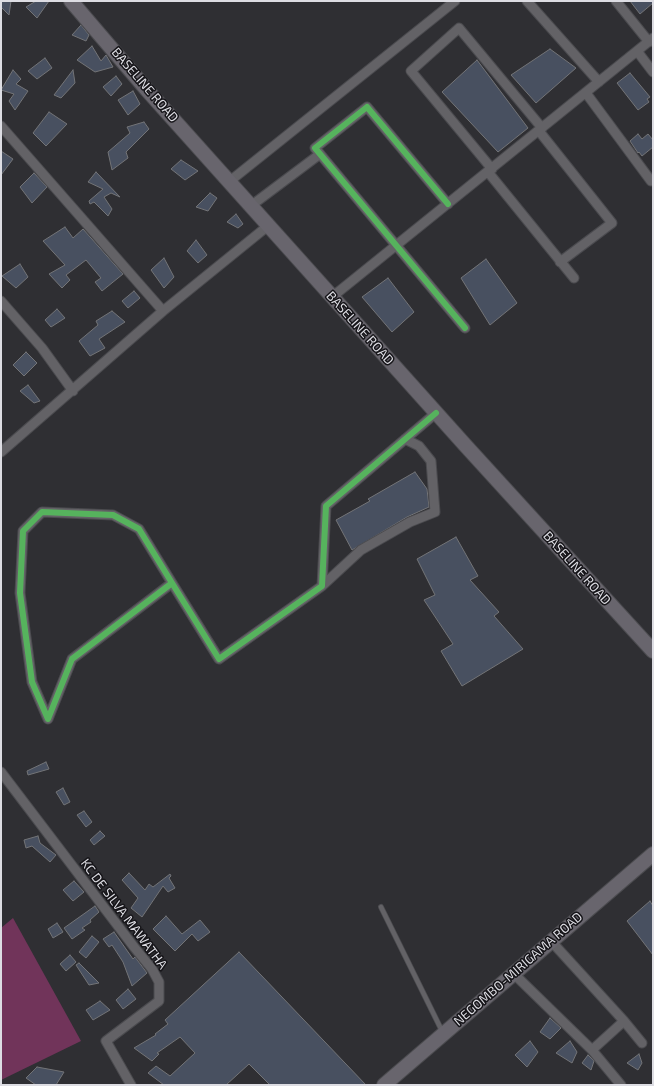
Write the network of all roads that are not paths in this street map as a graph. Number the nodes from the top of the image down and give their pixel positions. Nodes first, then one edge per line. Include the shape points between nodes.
1 (71, 1) edge
2 (455, 1) edge
3 (527, 1) edge
4 (616, 1) edge
5 (651, 40) edge
6 (636, 51) junction
7 (653, 72) edge
8 (599, 82) junction
9 (586, 93) junction
10 (1, 126) edge
11 (540, 129) junction
12 (320, 154) junction
13 (490, 170) junction
14 (653, 179) edge
15 (230, 182) junction
16 (448, 204) junction
17 (252, 205) junction
18 (269, 224) junction
19 (396, 246) junction
20 (560, 262) junction
21 (574, 278) dead end
22 (332, 297) junction
23 (1, 301) edge
24 (163, 312) junction
25 (465, 328) dead end
26 (73, 391) junction
27 (436, 412) junction
28 (405, 440) junction
29 (1, 452) edge
30 (172, 582) junction
31 (322, 586) junction
32 (653, 651) edge
33 (1, 772) edge
34 (653, 854) edge
35 (381, 907) dead end
36 (551, 941) junction
37 (513, 973) junction
38 (624, 1021) junction
39 (444, 1034) junction
40 (642, 1043) dead end
41 (592, 1050) junction
42 (131, 1085) edge
43 (384, 1085) edge
44 (620, 1085) edge

1 - 15 main road, BASELINE ROAD
2 - 15 street
3 - 8 street
4 - 5 street
5 - 6 street
6 - 7 street
6 - 8 street
8 - 9 street
9 - 11 street
9 - 14 street via 651,181
10 - 24 street
11 - 13 street
11 - 13 street via 459,28 411,71
11 - 20 street via 612,223
12 - 16 street via 315,148 367,107
12 - 17 street
12 - 19 street
13 - 16 street
13 - 20 street
15 - 17 main road, BASELINE ROAD
16 - 19 street
17 - 18 main road, BASELINE ROAD
18 - 22 main road, BASELINE ROAD
18 - 24 street
19 - 22 street
19 - 25 street
20 - 21 street
22 - 27 main road, BASELINE ROAD
23 - 26 street via 42,348
24 - 26 street
26 - 29 street
27 - 28 street
27 - 32 main road, BASELINE ROAD
28 - 31 street via 326,506
28 - 31 street via 419,446 431,461 435,512 410,522 361,550
30 - 30 street via 139,529 113,515 42,512 23,531 20,593 32,682 48,719 72,659
30 - 31 street via 219,659
33 - 42 street, KC DE SILVA MAWATHA via 152,969 159,982 159,1001 106,1041
34 - 36 main road, NEGOMBO-MIRIGAMA ROAD
35 - 39 lane
36 - 37 main road, NEGOMBO-MIRIGAMA ROAD
36 - 38 street
37 - 39 main road, NEGOMBO-MIRIGAMA ROAD
37 - 41 street
38 - 40 street
38 - 41 street
39 - 43 main road, NEGOMBO-MIRIGAMA ROAD
41 - 44 street

